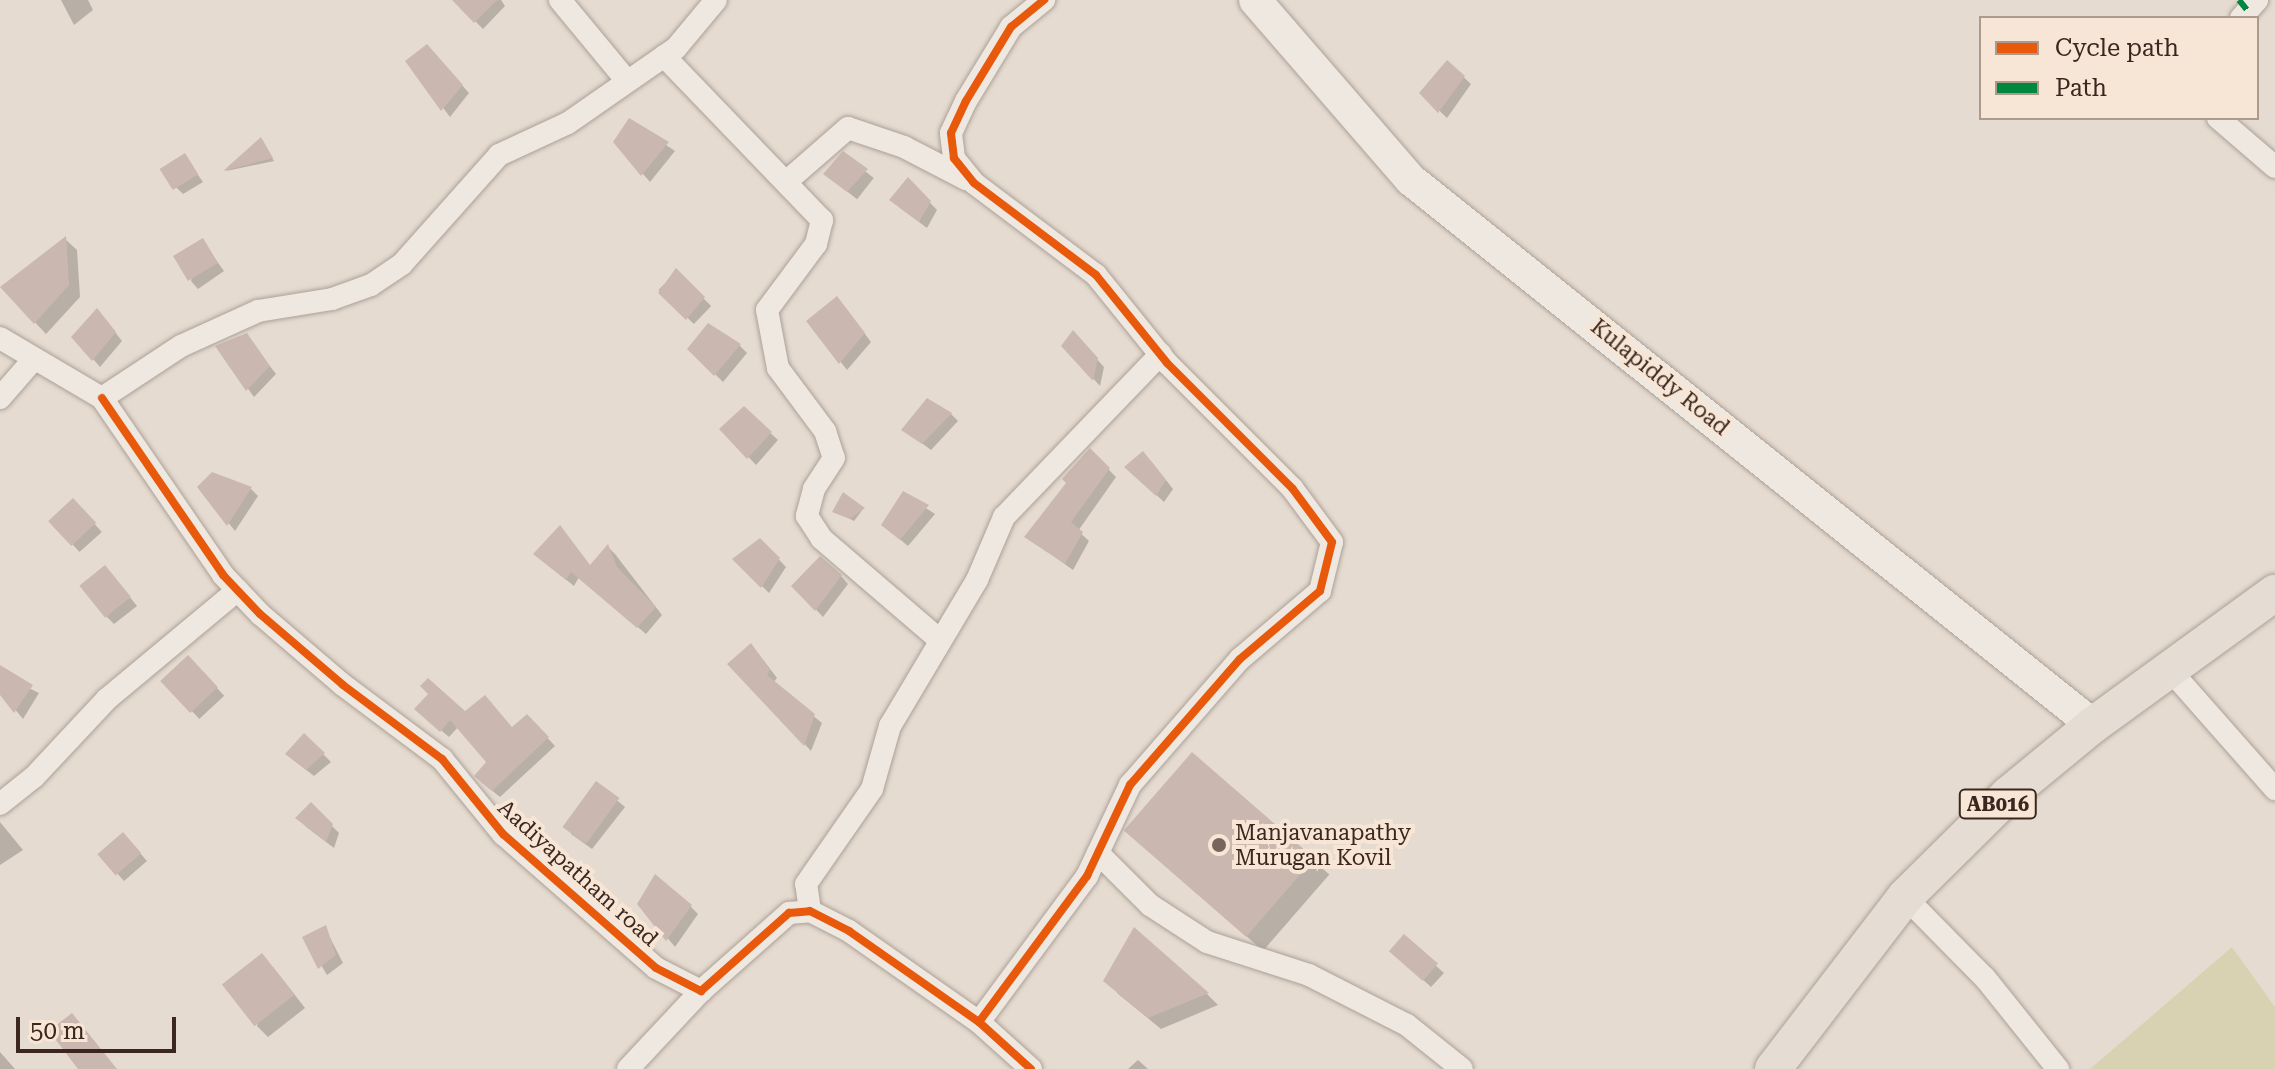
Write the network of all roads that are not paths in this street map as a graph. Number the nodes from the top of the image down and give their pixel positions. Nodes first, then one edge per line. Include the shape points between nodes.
1 (560, 0) edge
2 (716, 0) edge
3 (1044, 0) edge
4 (1255, 0) edge
5 (2257, 0) edge
6 (2243, 16) edge
7 (664, 56) junction
8 (627, 81) junction
9 (2220, 120) edge
10 (2275, 167) edge
11 (786, 182) junction
12 (974, 183) junction
13 (0, 338) edge
14 (1161, 354) junction
15 (33, 360) junction
16 (0, 398) edge
17 (102, 398) junction
18 (238, 590) junction
19 (2275, 593) edge
20 (940, 640) junction
21 (2170, 670) junction
22 (2093, 725) junction
23 (2275, 789) edge
24 (0, 804) edge
25 (1098, 853) junction
26 (1905, 897) junction
27 (810, 911) junction
28 (701, 991) junction
29 (979, 1022) junction
30 (628, 1069) edge
31 (1031, 1069) edge
32 (1462, 1069) edge
33 (1773, 1069) edge
34 (2058, 1069) edge

1 - 8 street
2 - 7 street
3 - 12 street via 1011,27 951,133 954,158
4 - 22 main road, Kulapiddy Road via 1411,180
5 - 6 street
7 - 8 street
7 - 11 street
8 - 17 street via 568,123 499,155 402,264 371,285 332,299 258,311 181,346
9 - 10 street
11 - 12 street via 848,128 904,147
11 - 20 street via 822,220 816,244 767,310 778,368 825,431 834,458 814,489 807,516 822,539
12 - 14 street via 1096,275
13 - 15 street
14 - 20 street via 1004,517 977,580
14 - 25 street via 1292,488 1332,542 1320,591 1240,659 1130,785
15 - 16 street
15 - 17 street
17 - 18 street, Aadiyapatham road
18 - 24 street via 107,699 34,777
18 - 28 street, Aadiyapatham road via 343,685 442,759 503,834 656,968
19 - 21 main road, AB016
20 - 27 street via 890,726 872,789 806,884
21 - 22 main road, AB016
21 - 23 street
22 - 26 main road, AB016 via 2008,795
25 - 29 street via 1087,876
25 - 32 street via 1150,905 1207,942 1309,975 1407,1025
26 - 33 main road, AB016
26 - 34 street via 1985,978
27 - 28 street via 789,913
27 - 29 street via 849,931
28 - 30 street
29 - 31 street

